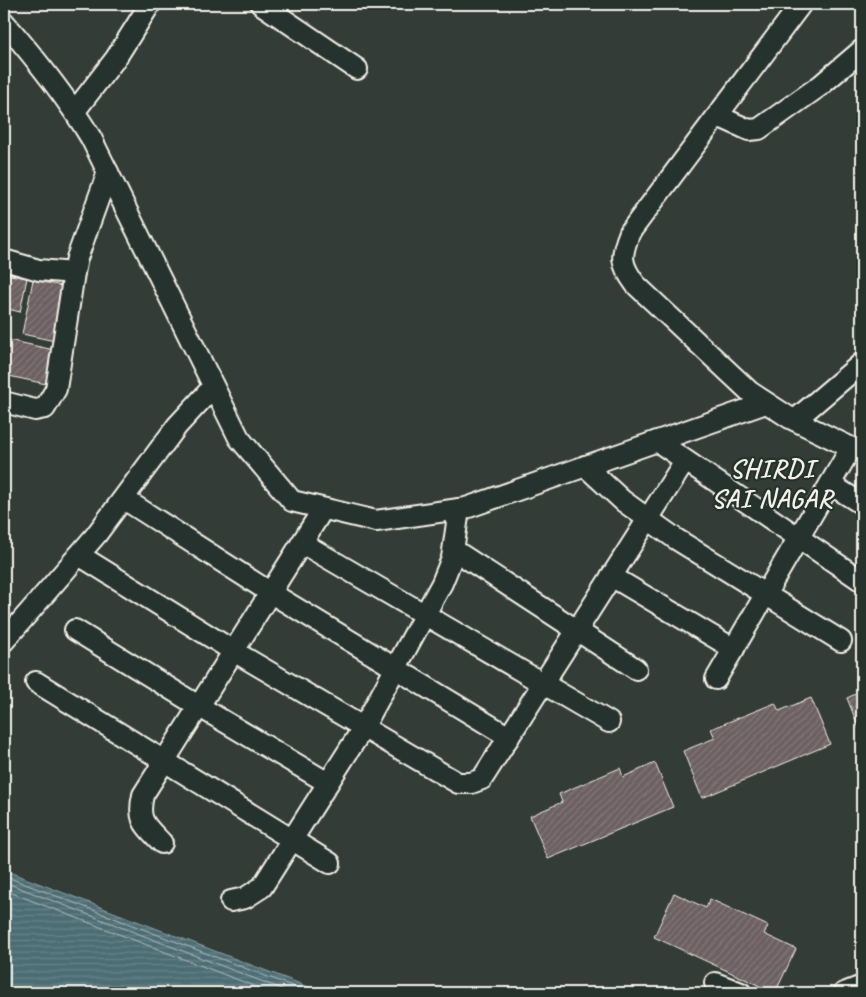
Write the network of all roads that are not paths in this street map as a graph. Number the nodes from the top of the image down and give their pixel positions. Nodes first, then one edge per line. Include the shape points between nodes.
1 (150, 4) edge
2 (261, 4) edge
3 (801, 4) edge
4 (4, 22) edge
5 (859, 60) edge
6 (357, 69) dead end
7 (75, 111) junction
8 (718, 116) junction
9 (108, 172) junction
10 (4, 260) edge
11 (74, 273) junction
12 (862, 363) edge
13 (213, 387) junction
14 (4, 402) edge
15 (766, 403) junction
16 (794, 420) junction
17 (657, 441) junction
18 (857, 450) edge
19 (685, 461) junction
20 (585, 466) junction
21 (830, 484) junction
22 (124, 499) junction
23 (862, 504) edge
24 (323, 508) junction
25 (460, 509) junction
26 (648, 520) junction
27 (798, 539) junction
28 (302, 543) junction
29 (454, 550) junction
30 (79, 555) junction
31 (611, 576) junction
32 (862, 581) edge
33 (271, 594) junction
34 (765, 596) junction
35 (425, 614) junction
36 (75, 630) dead end
37 (576, 631) junction
38 (4, 641) edge
39 (841, 641) dead end
40 (734, 649) junction
41 (235, 652) junction
42 (395, 668) junction
43 (636, 670) dead end
44 (716, 680) dead end
45 (36, 682) dead end
46 (541, 684) junction
47 (200, 707) junction
48 (608, 722) dead end
49 (363, 728) junction
50 (509, 737) junction
51 (164, 762) junction
52 (328, 783) junction
53 (292, 839) junction
54 (162, 843) dead end
55 (330, 863) dead end
56 (231, 901) dead end
57 (715, 983) dead end
58 (862, 986) edge
59 (741, 993) edge
60 (844, 993) edge

1 - 7 street via 116,58
2 - 6 street
3 - 8 street
4 - 7 street
5 - 8 street via 759,129 749,130
7 - 9 street
8 - 15 street via 630,232 622,252 625,270 636,285 750,392
9 - 11 street
9 - 13 street
10 - 11 street via 39,270
11 - 14 street via 56,389 49,402 45,408 35,410
12 - 16 street
13 - 22 street via 177,426
13 - 24 street via 238,438 292,501
15 - 16 street
15 - 17 street
16 - 18 street
17 - 19 street
17 - 20 street
18 - 21 street
19 - 26 street
19 - 27 street
20 - 25 street
20 - 26 street via 623,502
21 - 23 street
21 - 27 street
22 - 30 street
22 - 33 street
24 - 25 street via 376,522
24 - 28 street
25 - 29 street
26 - 31 street
26 - 34 street
27 - 32 street
27 - 34 street
28 - 33 street
28 - 35 street
29 - 35 street via 442,583
29 - 37 street
30 - 38 street
30 - 41 street
31 - 37 street
31 - 40 street
33 - 41 street
33 - 42 street
34 - 39 street
34 - 40 street
35 - 42 street
35 - 46 street
36 - 47 street
37 - 43 street
37 - 46 street
40 - 44 street
41 - 47 street
41 - 49 street
42 - 49 street
42 - 50 street
45 - 51 street
46 - 48 street
46 - 50 street
47 - 51 street
47 - 52 street
49 - 50 street via 464,783 482,779
49 - 52 street
51 - 53 street
51 - 54 street via 143,795 139,812
52 - 53 street
53 - 55 street
53 - 56 street via 262,887 245,898
57 - 59 street
58 - 60 street

